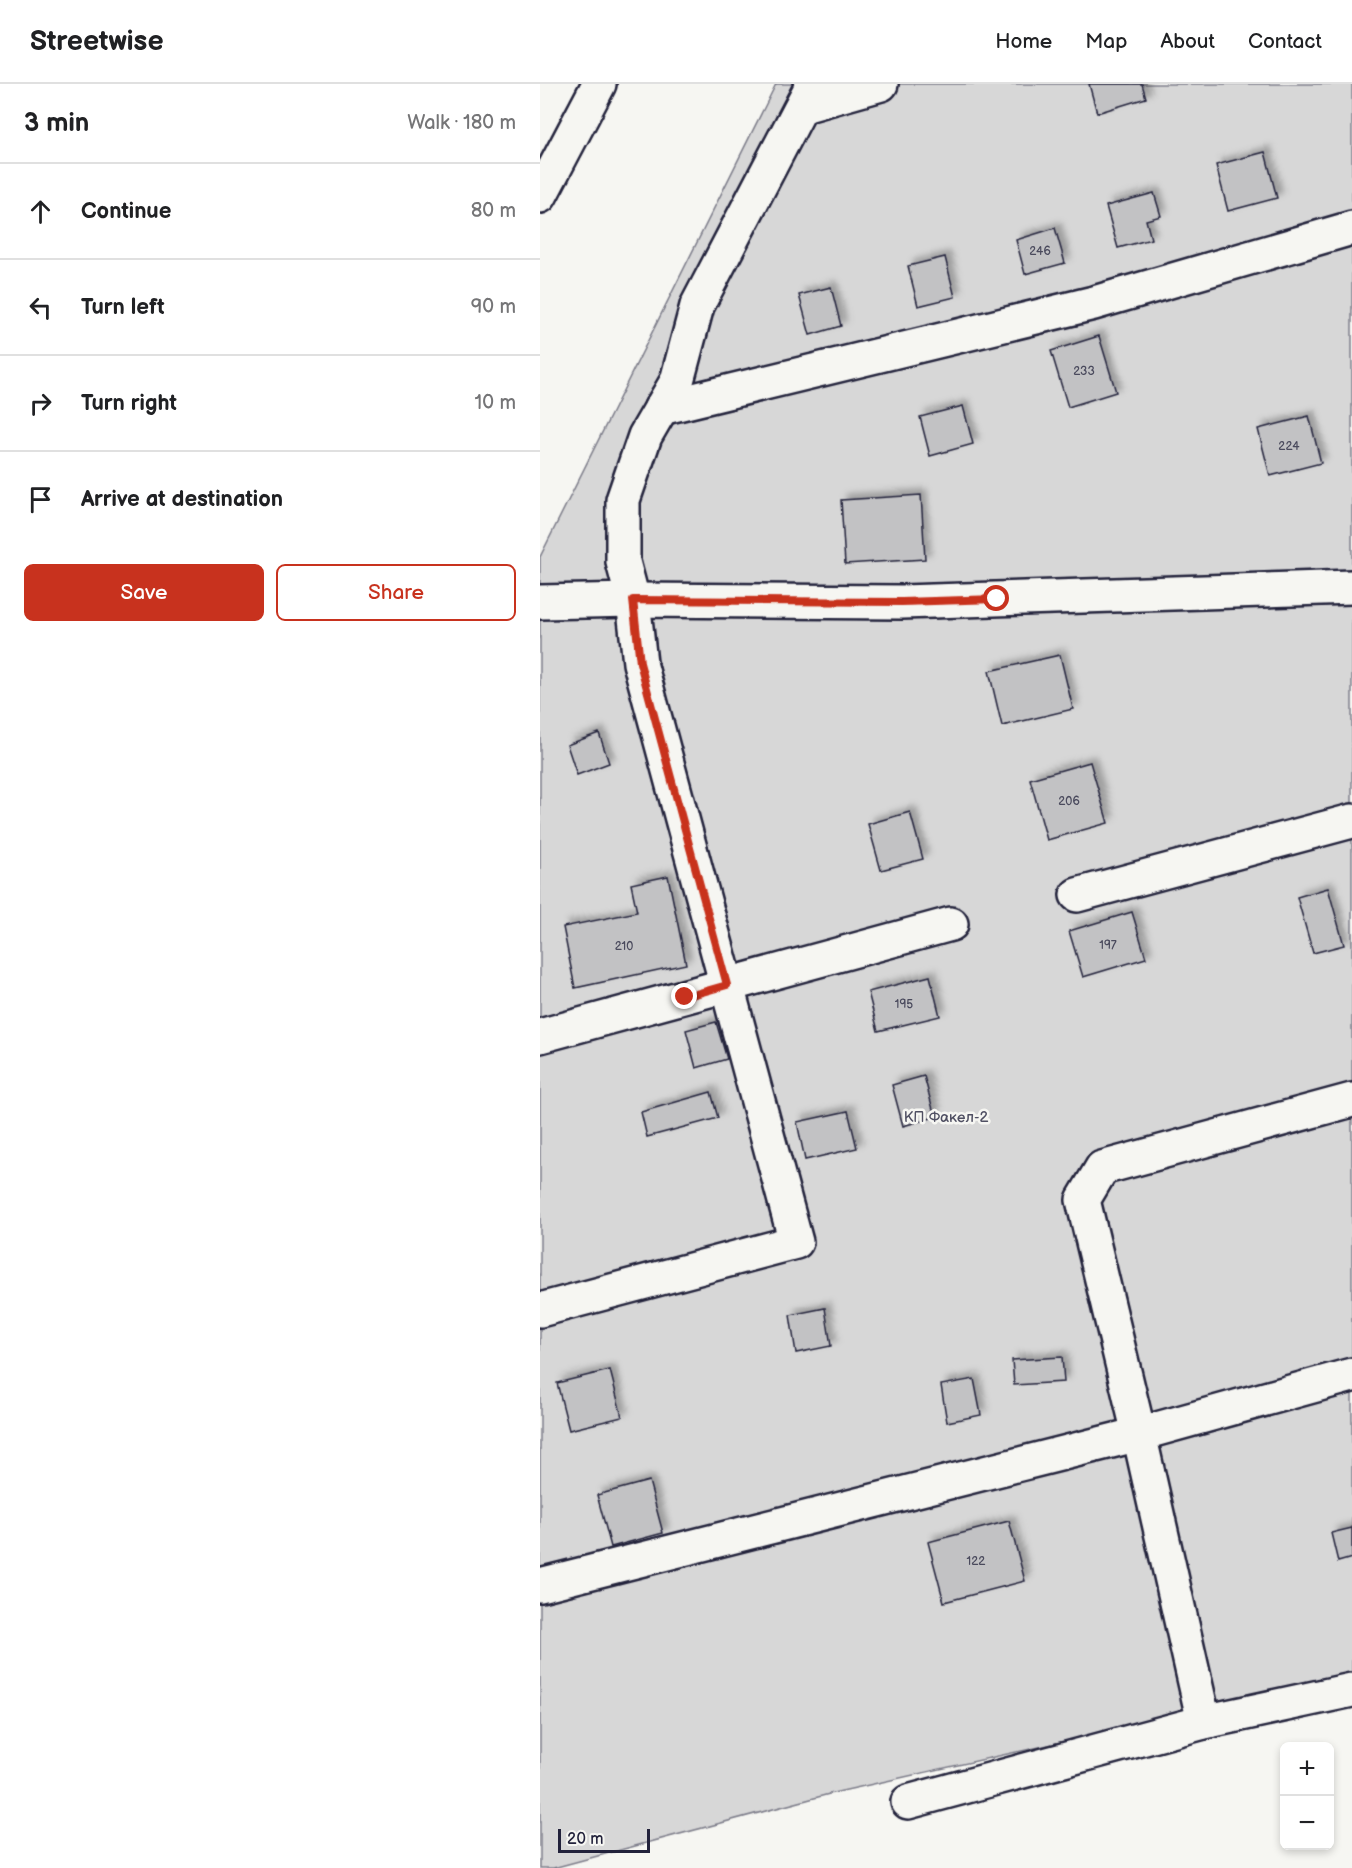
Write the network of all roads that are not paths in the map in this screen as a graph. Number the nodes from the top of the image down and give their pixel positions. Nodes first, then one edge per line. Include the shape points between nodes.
1 (599, 84) edge
2 (881, 84) edge
3 (808, 95) edge
4 (540, 196) edge
5 (1352, 228) edge
6 (661, 408) junction
7 (1352, 587) edge
8 (633, 600) junction
9 (540, 602) edge
10 (1352, 821) edge
11 (1077, 895) dead end
12 (951, 924) dead end
13 (727, 985) junction
14 (540, 1036) edge
15 (1352, 1100) edge
16 (540, 1310) edge
17 (1352, 1375) edge
18 (1139, 1434) junction
19 (540, 1585) edge
20 (1352, 1690) edge
21 (1204, 1722) junction
22 (908, 1802) dead end

1 - 4 street
2 - 3 street
3 - 6 street via 697,306 677,381
5 - 6 street via 1094,303
6 - 8 street via 645,436 623,500 623,562
7 - 8 street via 902,602
8 - 9 street
8 - 13 street via 640,663
10 - 11 street
12 - 13 street
13 - 14 street
13 - 16 street via 796,1242
15 - 18 street via 1102,1168 1083,1200
17 - 18 street
18 - 19 street
18 - 21 street
20 - 21 street
21 - 22 street

